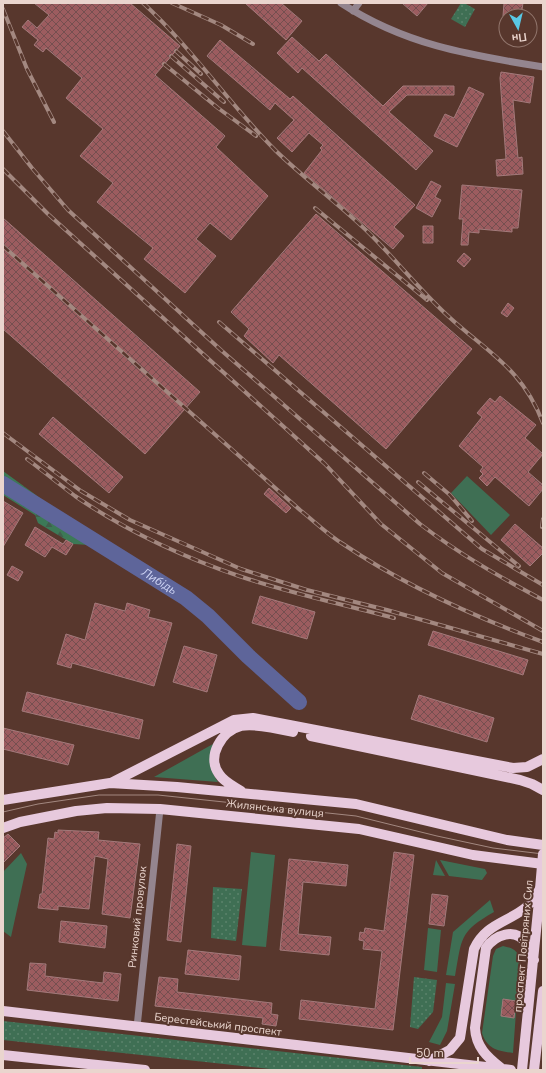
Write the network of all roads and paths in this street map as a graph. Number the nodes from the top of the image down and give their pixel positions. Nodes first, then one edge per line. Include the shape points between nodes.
1 (341, 3) edge
2 (359, 3) edge
3 (353, 11) junction
4 (543, 66) edge
5 (543, 759) edge
6 (110, 783) junction
7 (543, 790) edge
8 (244, 793) junction
9 (3, 800) edge
10 (160, 809) junction
11 (3, 828) edge
12 (543, 845) edge
13 (543, 854) edge
14 (543, 864) edge
15 (540, 890) junction
16 (534, 960) junction
17 (543, 991) edge
18 (3, 1011) edge
19 (542, 1019) edge
20 (137, 1027) junction
21 (3, 1055) edge
22 (429, 1061) junction
23 (506, 1069) edge
24 (144, 1070) edge
25 (463, 1070) edge
26 (522, 1070) edge
27 (534, 1070) edge

1 - 3 street
2 - 3 street
3 - 4 street via 408,38 446,50
5 - 6 main road via 526,767 513,768 253,718 234,720
6 - 8 main road, Жилянська вулиця
6 - 9 main road, Жилянська вулиця
7 - 8 main road via 513,778 289,731 261,726 242,726 227,733 218,744 215,763 218,774
8 - 12 main road, Жилянська вулиця via 356,804 499,838
10 - 11 main road, Жилянська вулиця via 107,808 76,811
10 - 14 main road, Жилянська вулиця via 359,829 473,855
10 - 20 street, Ринковий провулок
13 - 15 main road, проспект Повітряних Сил, bridge
15 - 16 main road, проспект Повітряних Сил
15 - 22 main road via 524,909 479,938 474,949 460,1038 450,1050
16 - 23 main road via 519,936 499,936 486,948 475,1038 488,1057
16 - 26 main road, проспект Повітряних Сил
17 - 19 main road
18 - 20 main road, Берестейський проспект
19 - 27 main road
20 - 22 main road, Берестейський проспект
21 - 24 main road
22 - 23 main road, Берестейський проспект
22 - 25 main road, Берестейський проспект

